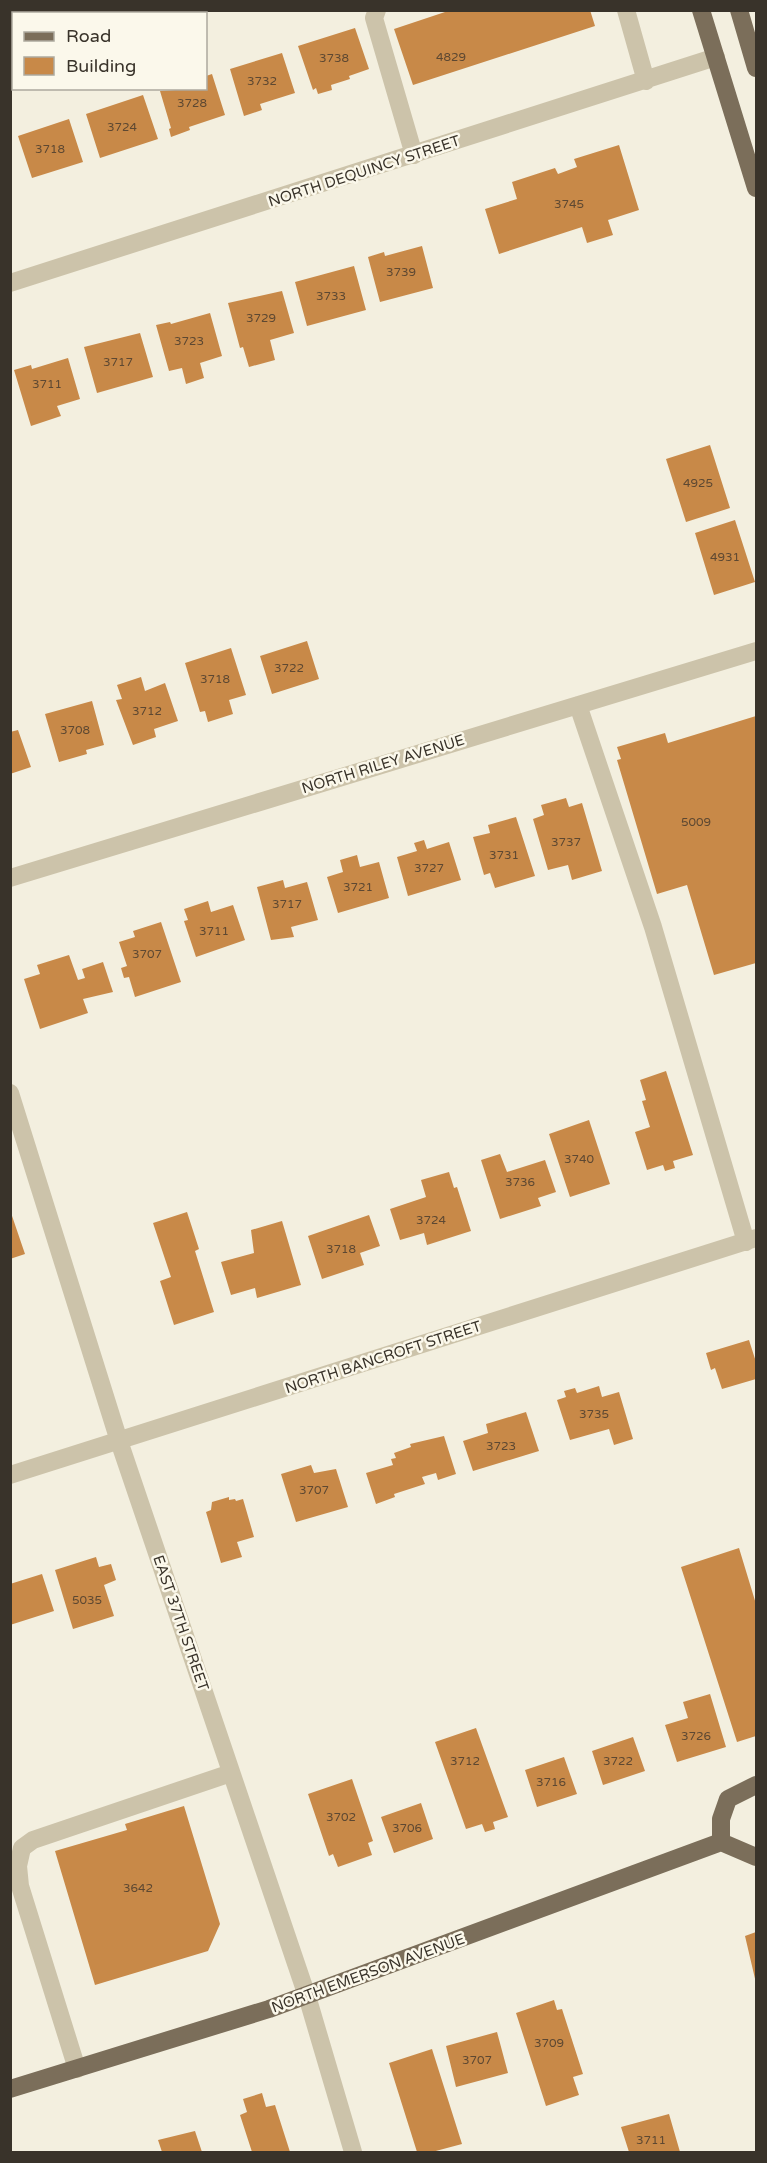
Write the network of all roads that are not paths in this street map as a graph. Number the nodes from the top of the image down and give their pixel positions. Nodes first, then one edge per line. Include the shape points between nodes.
1 (377, 10) edge
2 (626, 10) edge
3 (701, 10) edge
4 (739, 10) edge
5 (716, 57) junction
6 (756, 68) edge
7 (646, 81) junction
8 (414, 155) junction
9 (756, 188) edge
10 (10, 283) edge
11 (756, 651) edge
12 (578, 705) junction
13 (10, 878) edge
14 (10, 1093) edge
15 (751, 1240) edge
16 (119, 1441) junction
17 (10, 1475) edge
18 (231, 1773) junction
19 (756, 1785) edge
20 (721, 1842) junction
21 (756, 1857) edge
22 (307, 1996) junction
23 (77, 2069) junction
24 (10, 2089) edge
25 (353, 2152) edge

1 - 8 street via 374,18
2 - 7 street
3 - 5 main road
4 - 6 main road
5 - 7 street, NORTH DEQUINCY STREET
5 - 9 main road
7 - 8 street, NORTH DEQUINCY STREET
8 - 10 street, NORTH DEQUINCY STREET
11 - 12 street, NORTH RILEY AVENUE
12 - 13 street, NORTH RILEY AVENUE
12 - 15 street via 653,927
14 - 16 street, EAST 37TH STREET
15 - 16 street, NORTH BANCROFT STREET
16 - 17 street, NORTH BANCROFT STREET
16 - 18 street, EAST 37TH STREET
18 - 22 street, EAST 37TH STREET
18 - 23 street via 33,1839 22,1848 18,1866 20,1886
19 - 20 main road via 728,1800 721,1819
20 - 21 main road
20 - 22 main road, NORTH EMERSON AVENUE
22 - 23 main road, NORTH EMERSON AVENUE
22 - 25 street, EAST 37TH STREET
23 - 24 main road, NORTH EMERSON AVENUE

